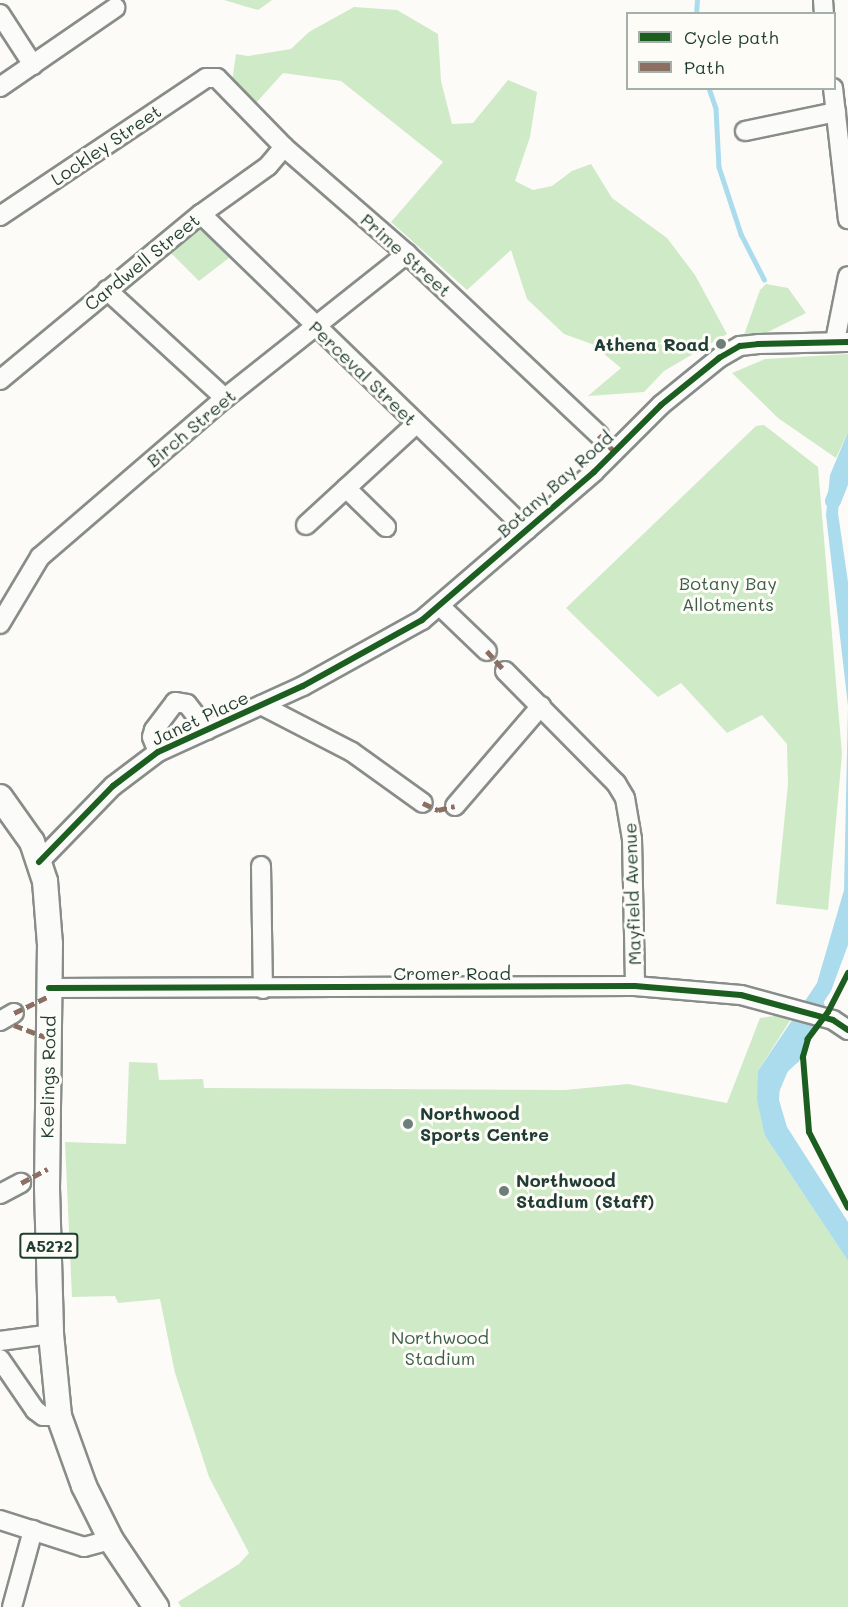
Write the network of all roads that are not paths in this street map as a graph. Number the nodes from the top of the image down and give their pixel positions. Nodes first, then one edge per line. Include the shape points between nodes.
1 (115, 8) dead end
2 (0, 14) edge
3 (33, 65) junction
4 (213, 78) joint
5 (0, 87) edge
6 (833, 90) edge
7 (836, 112) junction
8 (753, 135) dead end
9 (284, 147) junction
10 (848, 207) edge
11 (201, 214) junction
12 (0, 216) edge
13 (406, 254) junction
14 (848, 276) edge
15 (107, 290) junction
16 (315, 328) junction
17 (842, 341) edge
18 (0, 380) edge
19 (225, 398) junction
20 (416, 424) junction
21 (599, 435) dead end
22 (346, 488) junction
23 (306, 525) dead end
24 (386, 526) dead end
25 (527, 530) junction
26 (5, 601) edge
27 (440, 606) junction
28 (0, 624) edge
29 (487, 651) dead end
30 (506, 671) dead end
31 (303, 686) joint
32 (261, 705) junction
33 (541, 706) junction
34 (207, 730) junction
35 (158, 752) junction
36 (0, 797) edge
37 (423, 803) dead end
38 (455, 806) dead end
39 (39, 862) junction
40 (261, 866) dead end
41 (635, 986) junction
42 (49, 988) junction
43 (263, 989) junction
44 (841, 1025) edge
45 (21, 1183) dead end
46 (0, 1194) edge
47 (51, 1334) junction
48 (0, 1341) edge
49 (0, 1359) edge
50 (59, 1416) junction
51 (0, 1520) edge
52 (33, 1530) junction
53 (111, 1540) junction
54 (12, 1607) edge
55 (156, 1607) edge

1 - 3 street
2 - 3 street
3 - 5 street
4 - 9 street, Prime Street
4 - 12 street, Lockley Street via 206,78
6 - 7 street
7 - 8 street
7 - 10 street
9 - 11 street, Cardwell Street via 268,166
9 - 13 street, Prime Street
11 - 15 street, Cardwell Street
11 - 16 street, Perceval Street
13 - 16 street, Birch Street
13 - 21 street, Prime Street
14 - 17 street
15 - 18 street, Cardwell Street
15 - 19 street
16 - 19 street, Birch Street
16 - 20 street, Perceval Street
17 - 25 street, Botany Bay Road via 740,346 719,358 661,405 594,472
19 - 26 street, Birch Street via 40,557
20 - 22 street
20 - 25 street, Perceval Street
22 - 23 street
22 - 24 street
25 - 27 street, Botany Bay Road
26 - 28 street, Birch Street
27 - 29 street
27 - 31 street, Botany Bay Road via 398,635
30 - 33 street, Mayfield Avenue
31 - 32 street, Janet Place
32 - 34 street, Janet Place
32 - 37 street via 352,752
33 - 38 street
33 - 41 street, Mayfield Avenue via 616,783 625,798 632,839
34 - 35 street, Janet Place
34 - 35 street via 187,704 175,702 154,730 152,737
35 - 39 street, Janet Place via 113,786
36 - 39 main road, Keelings Road / A5272 via 19,821
39 - 42 main road, Keelings Road / A5272 via 50,944
40 - 43 street
41 - 43 street, Cromer Road
41 - 44 street, Cromer Road via 741,995 794,1007
42 - 43 street, Cromer Road
42 - 47 main road, Keelings Road / A5272 via 47,1188
45 - 46 street
47 - 48 street
47 - 50 main road, Keelings Road / A5272
49 - 50 street via 35,1410 43,1416
50 - 53 main road, Keelings Road / A5272 via 84,1486
51 - 52 street
52 - 53 street via 84,1546
52 - 54 street
53 - 55 main road, Keelings Road / A5272

